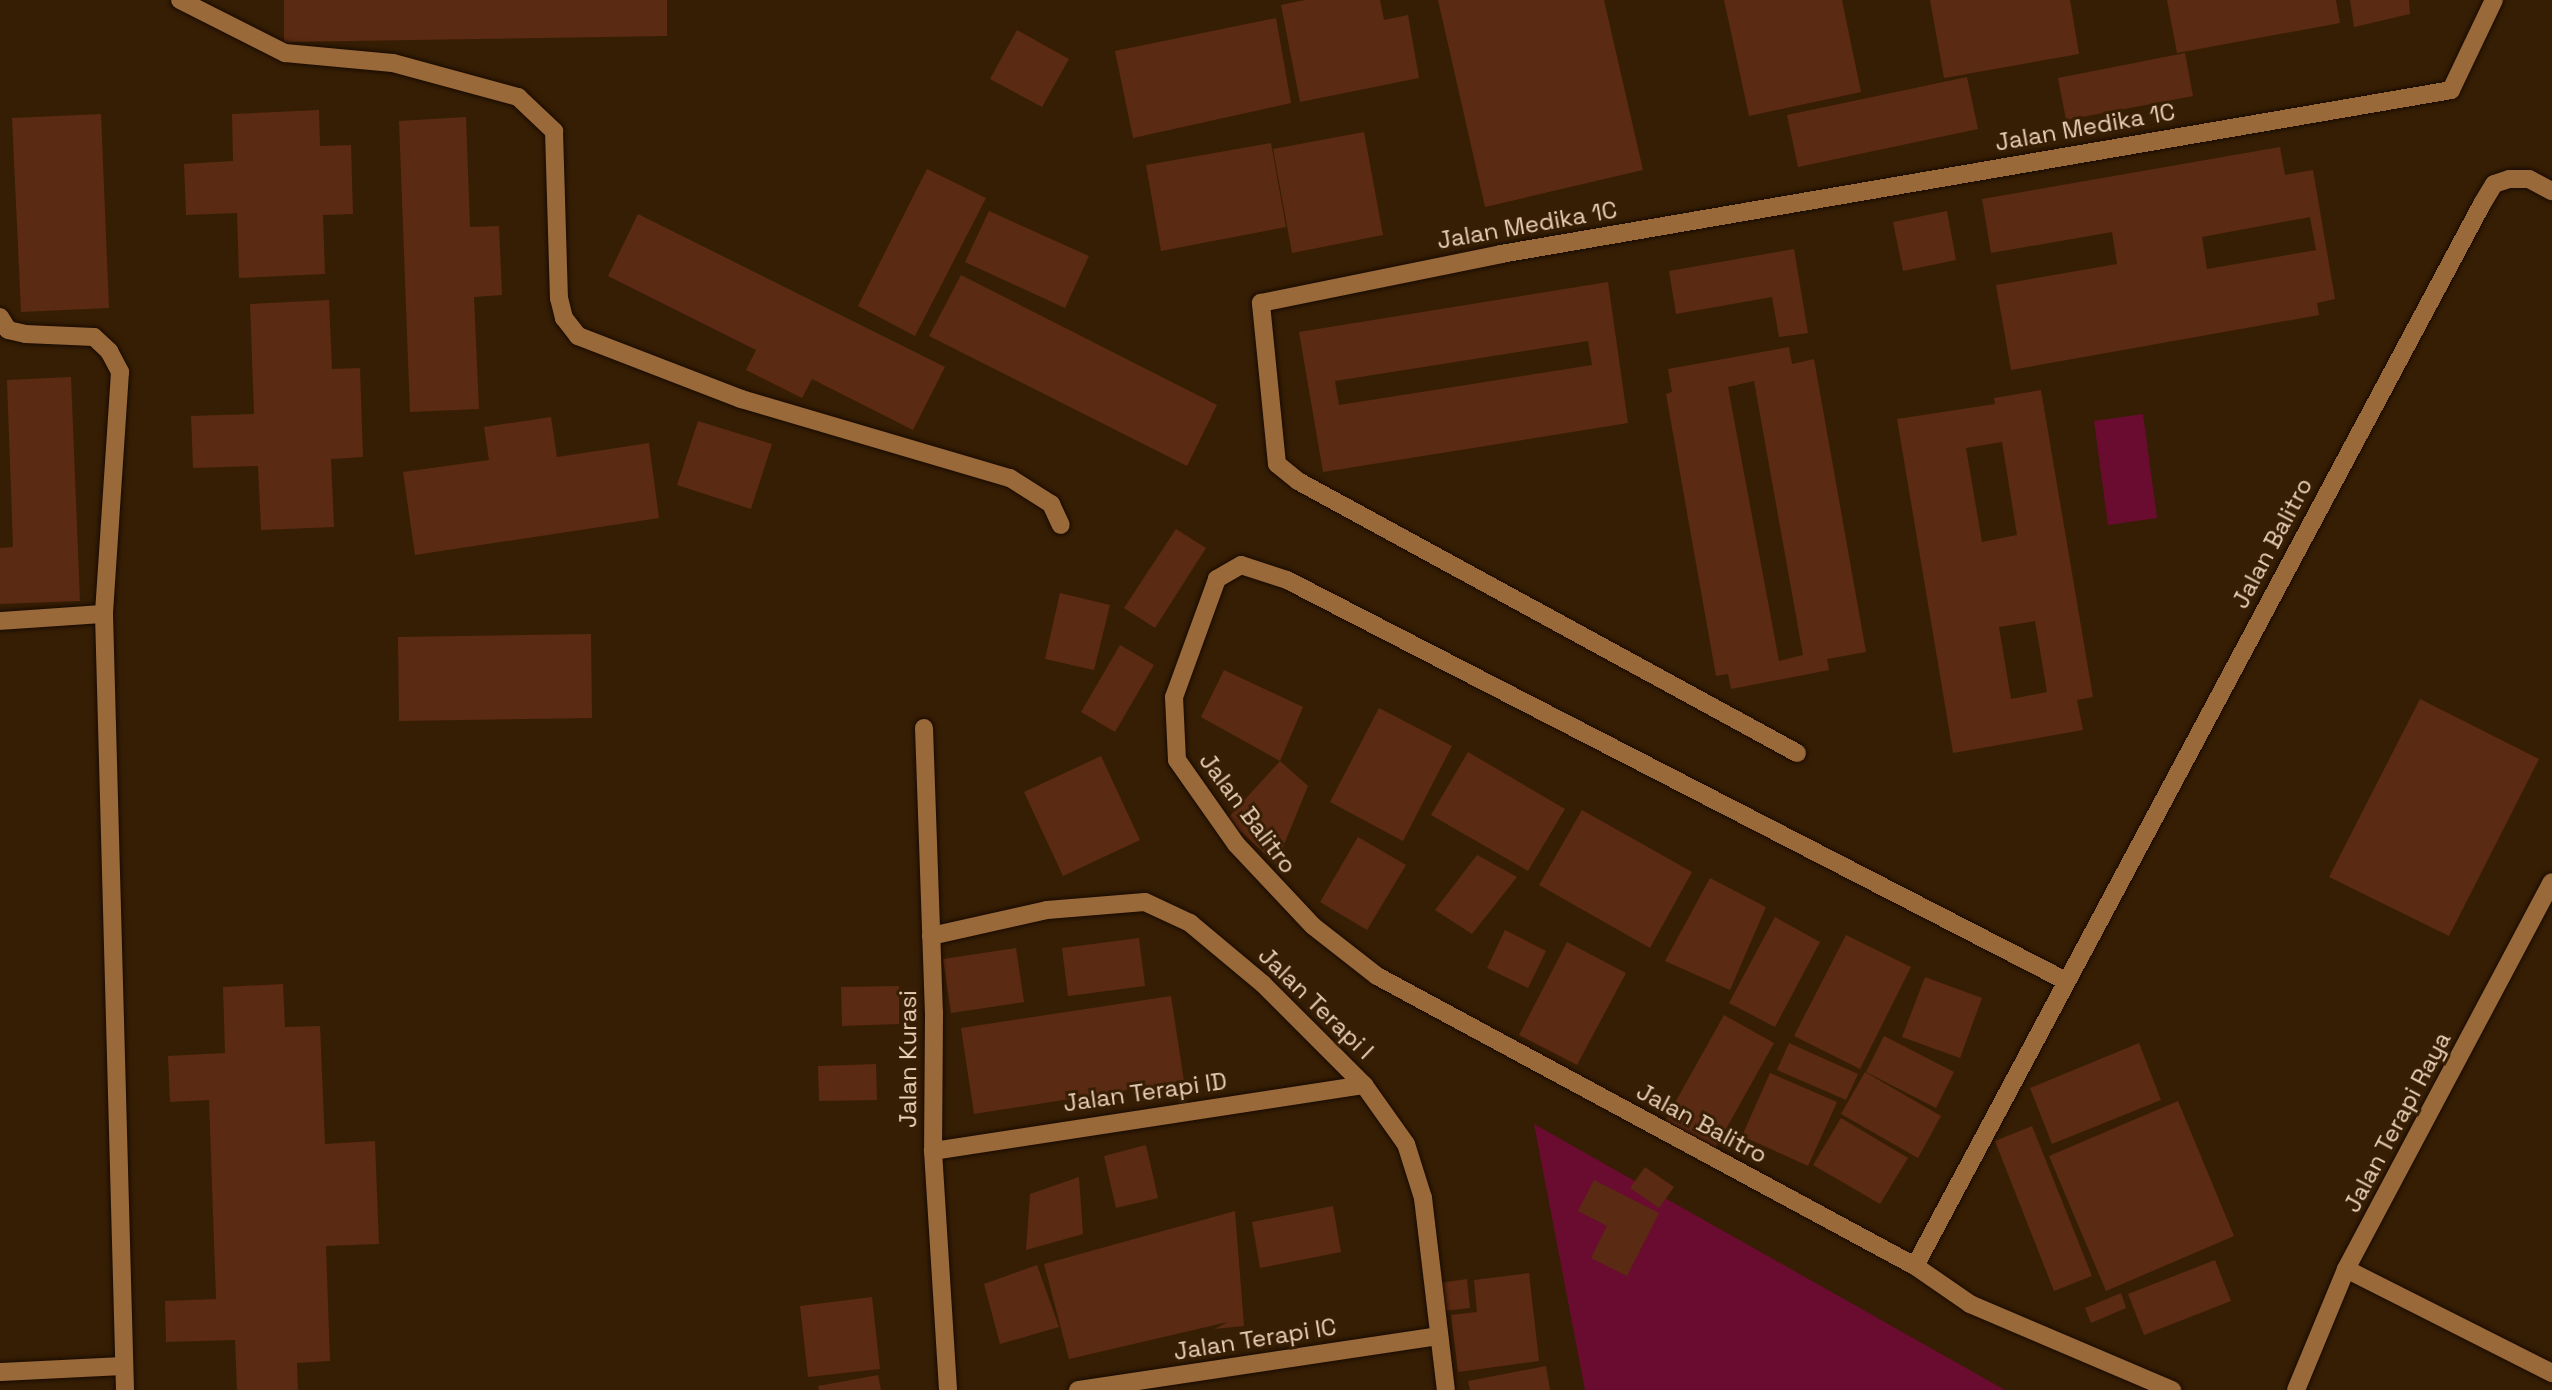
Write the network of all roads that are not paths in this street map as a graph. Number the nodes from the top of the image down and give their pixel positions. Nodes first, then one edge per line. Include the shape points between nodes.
1 (180, 0) edge
2 (2494, 0) edge
3 (2552, 191) edge
4 (0, 317) edge
5 (1060, 525) dead end
6 (104, 614) junction
7 (0, 621) edge
8 (924, 728) dead end
9 (1797, 753) dead end
10 (2552, 882) edge
11 (931, 936) junction
12 (2066, 981) junction
13 (1364, 1085) junction
14 (933, 1151) junction
15 (1916, 1266) junction
16 (2346, 1269) junction
17 (1439, 1336) junction
18 (124, 1366) junction
19 (0, 1372) edge
20 (2552, 1373) edge
21 (125, 1390) edge
22 (948, 1390) edge
23 (1078, 1390) edge
24 (1446, 1390) edge
25 (2172, 1390) edge
26 (2296, 1390) edge

1 - 5 street via 285,53 393,63 518,97 554,131 559,298 564,318 578,336 741,399 1010,478 1051,503
2 - 9 street, Jalan Medika 1C via 2451,90 1514,252 1261,303 1276,456 1282,468 1321,497
3 - 12 street, Jalan Balitro via 2529,179 2494,184
4 - 6 street via 13,331 94,337 116,361 121,389
6 - 7 street
6 - 18 street
8 - 11 street, Jalan Kurasi
10 - 16 street, Jalan Terapi Raya
11 - 13 street, Jalan Terapi I via 1109,901 1155,904 1210,937
11 - 14 street, Jalan Kurasi
12 - 15 street, Jalan Balitro
12 - 15 street, Jalan Balitro via 1287,580 1241,565 1217,579 1174,698 1177,760 1189,783 1286,900 1377,976
13 - 14 street, Jalan Terapi ID
13 - 17 street, Jalan Terapi I via 1406,1144 1415,1168
14 - 22 street, Jalan Kurasi
15 - 25 street via 1970,1304
16 - 20 street
16 - 26 street, Jalan Terapi Raya
17 - 23 street, Jalan Terapi IC
17 - 24 street, Jalan Terapi I
18 - 19 street
18 - 21 street

